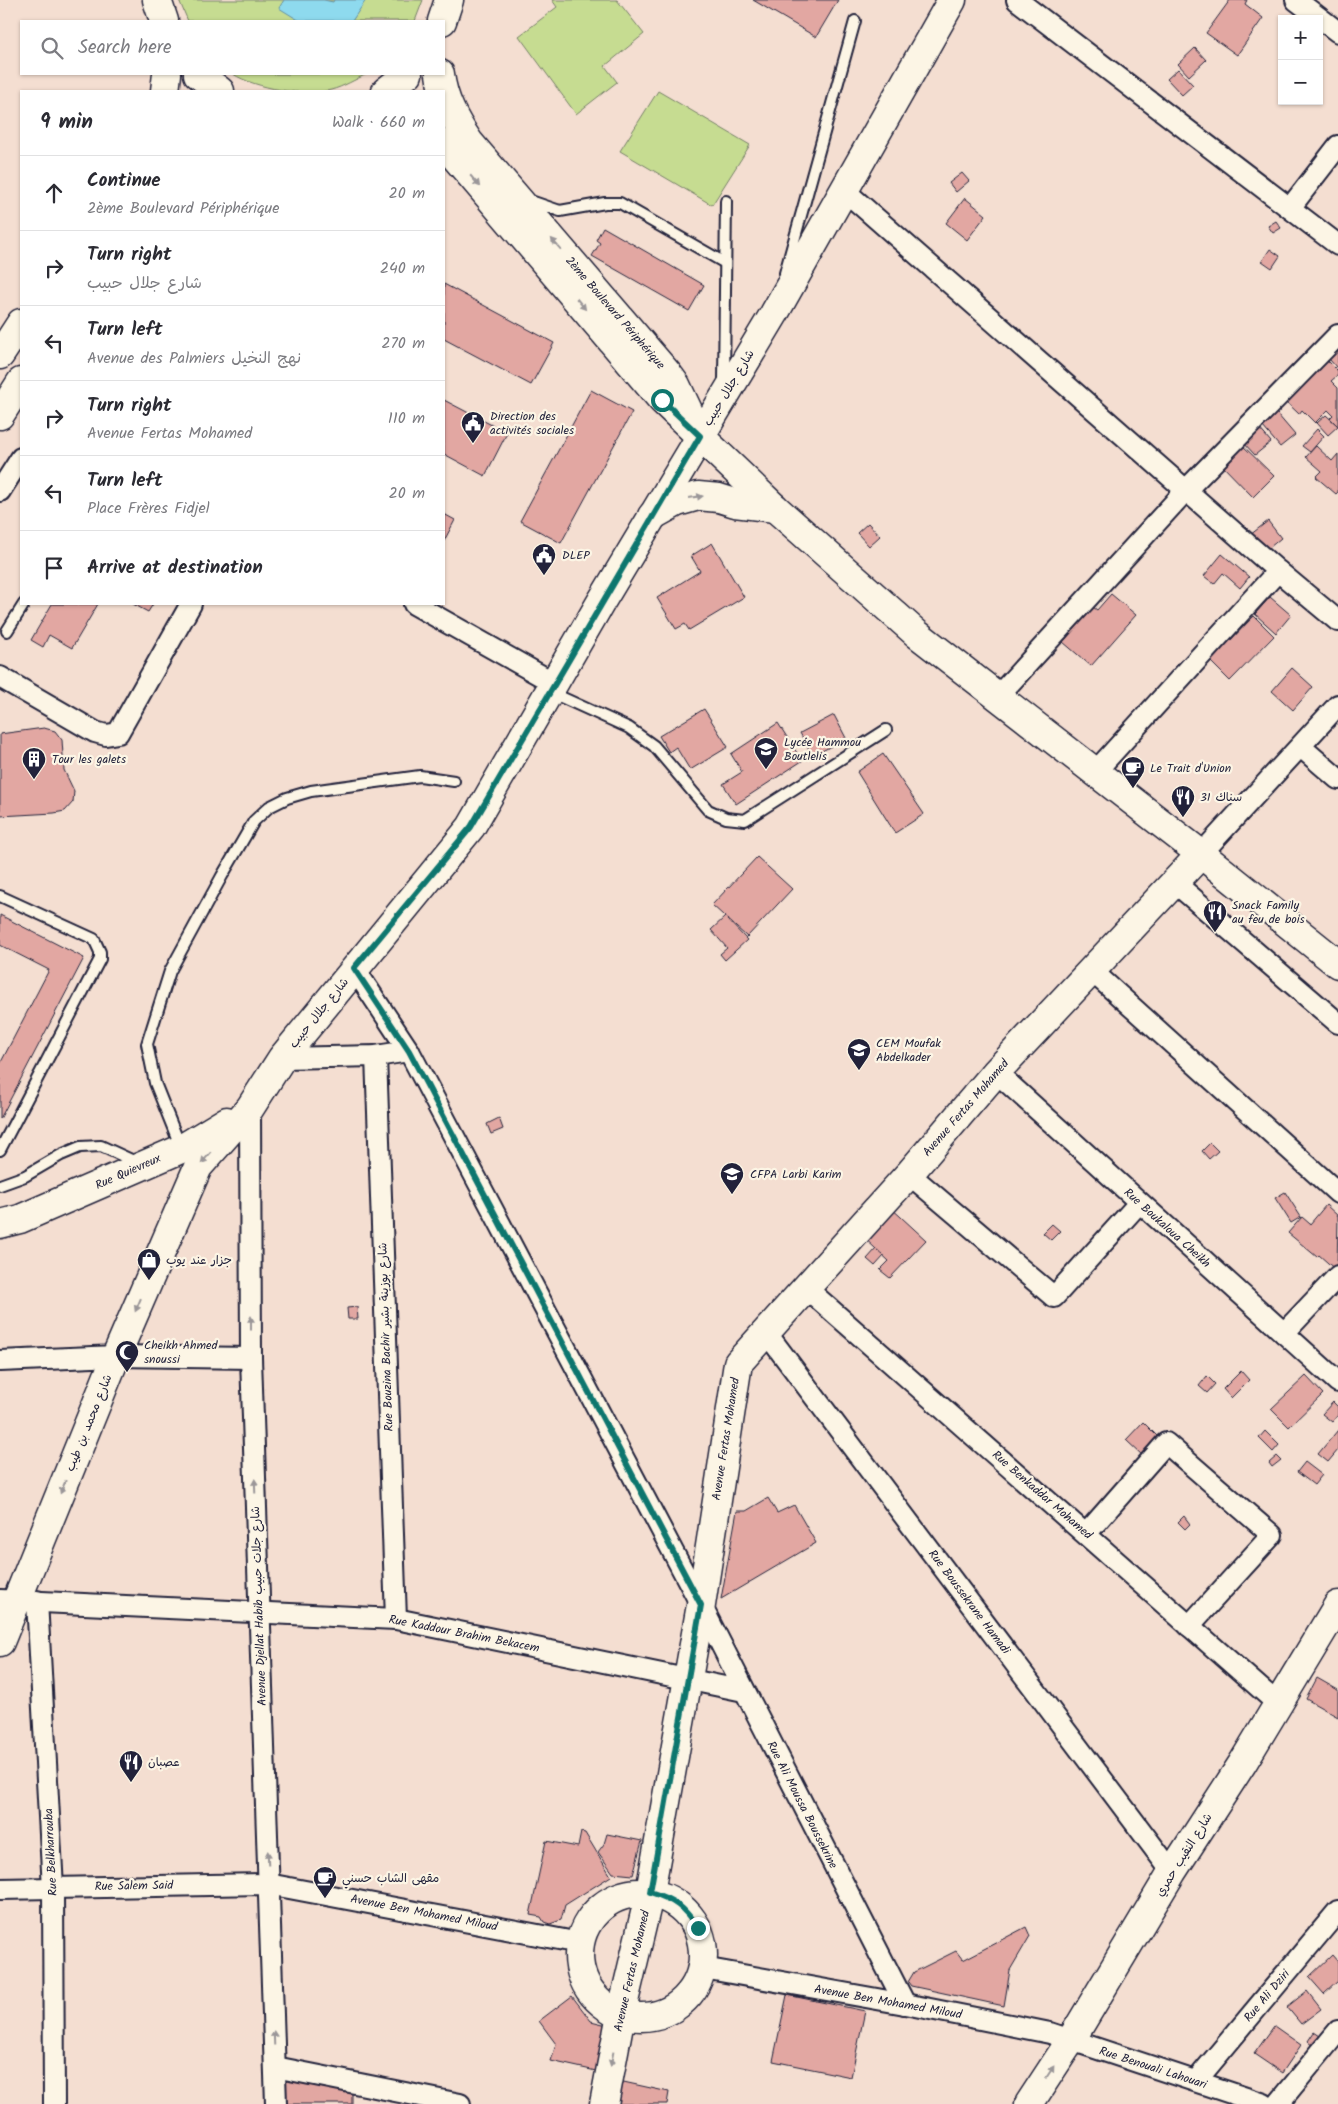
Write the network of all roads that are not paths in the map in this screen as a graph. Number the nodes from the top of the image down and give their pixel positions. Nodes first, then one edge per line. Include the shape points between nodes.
1 (952, 0) edge
2 (1017, 0) edge
3 (1296, 0) edge
4 (855, 21) dead end
5 (1338, 32) edge
6 (167, 75) edge
7 (199, 75) edge
8 (407, 75) edge
9 (440, 75) edge
10 (165, 90) edge
11 (219, 90) edge
12 (387, 90) edge
13 (444, 90) edge
14 (445, 94) edge
15 (445, 145) edge
16 (1338, 146) edge
17 (845, 190) junction
18 (514, 195) junction
19 (726, 201) dead end
20 (1290, 208) junction
21 (1338, 245) edge
22 (726, 263) junction
23 (774, 314) junction
24 (20, 325) edge
25 (1338, 335) edge
26 (0, 355) edge
27 (20, 384) edge
28 (723, 399) junction
29 (0, 414) edge
30 (700, 436) junction
31 (20, 460) edge
32 (1187, 489) junction
33 (0, 491) edge
34 (775, 508) junction
35 (652, 516) junction
36 (1278, 571) junction
37 (23, 605) edge
38 (190, 605) edge
39 (416, 605) edge
40 (1338, 621) edge
41 (7, 631) dead end
42 (0, 677) edge
43 (552, 687) junction
44 (998, 696) junction
45 (1338, 705) edge
46 (886, 730) dead end
47 (1300, 747) junction
48 (1095, 772) junction
49 (1338, 779) edge
50 (454, 781) dead end
51 (1201, 854) junction
52 (1174, 882) junction
53 (0, 896) edge
54 (1338, 964) edge
55 (354, 968) junction
56 (1092, 972) junction
57 (1338, 1023) edge
58 (409, 1051) junction
59 (376, 1056) junction
60 (282, 1058) junction
61 (996, 1072) junction
62 (250, 1108) junction
63 (181, 1149) junction
64 (0, 1150) edge
65 (144, 1165) junction
66 (908, 1174) junction
67 (0, 1184) edge
68 (1338, 1193) edge
69 (1139, 1203) junction
70 (0, 1224) edge
71 (1338, 1276) edge
72 (805, 1287) junction
73 (765, 1332) junction
74 (1284, 1334) junction
75 (116, 1356) junction
76 (251, 1358) junction
77 (0, 1361) edge
78 (1338, 1382) edge
79 (1086, 1534) junction
80 (18, 1600) edge
81 (701, 1605) junction
82 (1338, 1605) edge
83 (260, 1612) junction
84 (396, 1619) junction
85 (1189, 1626) junction
86 (0, 1642) edge
87 (687, 1679) junction
88 (744, 1691) junction
89 (1278, 1704) junction
90 (1172, 1872) junction
91 (268, 1884) junction
92 (53, 1888) junction
93 (0, 1889) edge
94 (650, 1892) junction
95 (1338, 1911) edge
96 (580, 1943) junction
97 (703, 1968) junction
98 (905, 2004) junction
99 (621, 2014) junction
100 (1338, 2031) edge
101 (1071, 2040) junction
102 (275, 2067) junction
103 (1196, 2082) junction
104 (54, 2104) edge
105 (276, 2104) edge
106 (460, 2104) edge
107 (604, 2104) edge
108 (1029, 2104) edge
109 (1264, 2104) edge
110 (1278, 2104) edge

1 - 17 street, شارع جلال حبيب
2 - 20 street
3 - 5 street
4 - 23 lane
6 - 10 street
7 - 11 street
8 - 12 street
9 - 13 street, 2ème Boulevard Périphérique
14 - 18 street, 2ème Boulevard Périphérique via 451,114 469,142
15 -> 30 street, 2ème Boulevard Périphérique via 662,400
16 - 20 street
17 - 23 street, شارع جلال حبيب
17 - 32 street
18 - 22 lane via 560,211 620,203
30 -> 18 street, 2ème Boulevard Périphérique via 668,374
19 - 22 lane
20 - 21 street
22 - 28 lane
23 - 28 street, شارع جلال حبيب
24 - 26 street
25 - 32 street
27 - 29 street
28 - 30 street, شارع جلال حبيب
30 - 34 street
30 - 35 street, شارع جلال حبيب
31 - 33 street
32 - 36 street
32 - 44 street
35 -> 34 street via 677,502 698,496
34 - 44 street via 917,634
35 - 43 street, شارع جلال حبيب
36 - 40 street
36 - 48 street
37 - 41 lane
38 - 42 street via 118,733 95,732
39 - 43 street
43 - 46 lane via 629,728 654,746 708,810 726,818 744,820
43 - 55 street, شارع جلال حبيب via 471,827
44 - 48 street
45 - 47 street
47 - 49 street
47 - 51 street
48 - 51 street
50 - 63 lane via 420,776 312,791 287,798 254,822 170,971 147,1044 155,1082
51 - 52 street, Avenue Fertas Mohamed
51 - 54 street
52 - 56 street, Avenue Fertas Mohamed
52 - 57 street
53 - 64 lane via 94,939 100,959
55 - 58 street, Rue Ali Moussa Boussekrine
55 - 60 street, شارع جلال حبيب
56 - 61 street, Avenue Fertas Mohamed
56 - 68 street
58 - 59 street
58 - 81 street, Rue Ali Moussa Boussekrine
59 - 60 street
59 - 84 street, Rue Bouzina Bachir شارع بوزينة بشير
60 - 62 street, شارع جلال حبيب
61 - 66 street, Avenue Fertas Mohamed
61 - 69 street, Rue Boukaloua Cheikh
62 - 63 street, Rue Quievreux
62 -> 75 street, شارع محمد بن طيب via 198,1167
76 -> 62 street, Avenue Djellat Habib شارع جلات حبيب
63 - 65 street, Rue Quievreux
65 - 67 lane via 101,1146 80,1147 25,1176
65 - 70 street, Rue Quievreux via 20,1219
66 - 69 street via 1054,1297
66 - 72 street, Avenue Fertas Mohamed
69 - 74 street, Rue Boukaloua Cheikh
71 - 74 street
72 - 73 street, Avenue Fertas Mohamed
72 - 79 street, Rue Benkaddar Mohamed
73 - 81 street, Avenue Fertas Mohamed via 738,1363
73 - 90 street, Rue Boussekrane Hamadi
74 - 78 street, Rue Boukaloua Cheikh
75 - 76 street
75 - 77 street
75 -> 80 street, شارع محمد بن طيب
83 -> 76 street, Avenue Djellat Habib شارع جلات حبيب
79 - 85 street, Rue Benkaddar Mohamed
79 - 85 street via 1166,1443 1272,1535
80 - 83 street, Rue Kaddour Brahim Bekacem
80 - 86 street, شارع محمد بن طيب
80 - 92 street, Rue Belkharrouba
81 - 87 street, Avenue Fertas Mohamed
81 - 88 street, Rue Ali Moussa Boussekrine
82 - 89 street, شارع النقيب حمري
83 - 84 street, Rue Kaddour Brahim Bekacem
91 -> 83 street, Avenue Djellat Habib شارع جلات حبيب
84 - 87 street, Rue Kaddour Brahim Bekacem
85 - 89 street, Rue Benkaddar Mohamed
87 - 88 street, Rue Kaddour Brahim Bekacem
87 - 94 street, Avenue Fertas Mohamed
88 - 98 street, Rue Ali Moussa Boussekrine
89 - 90 street, شارع النقيب حمري
90 - 101 street, شارع النقيب حمري
91 - 92 street, Rue Salem Said
91 - 96 street, Avenue Ben Mohamed Miloud
102 -> 91 street, Avenue Djellat Habib شارع جلات حبيب
92 - 93 street, Rue Salem Said
92 - 104 street, Rue Belkharrouba
94 - 96 street via 631,1893 613,1899 586,1925
94 - 97 street via 676,1903 698,1928 704,1948
94 - 99 street, Avenue Fertas Mohamed
95 - 103 street, Rue Ali Dziri
96 - 99 street via 579,1961 583,1978 592,1994
97 - 98 street, Avenue Ben Mohamed Miloud
97 - 99 street via 695,1988 681,2004 662,2014 642,2018
98 - 101 street, Avenue Ben Mohamed Miloud
99 -> 107 street, Avenue Fertas Mohamed
100 - 110 street
101 - 103 street, Rue Benouali Lahouari
108 -> 101 street, شارع النقيب حمري
102 - 105 street, Avenue Djellat Habib شارع جلات حبيب
102 - 106 street
103 - 109 street, Rue Benouali Lahouari

